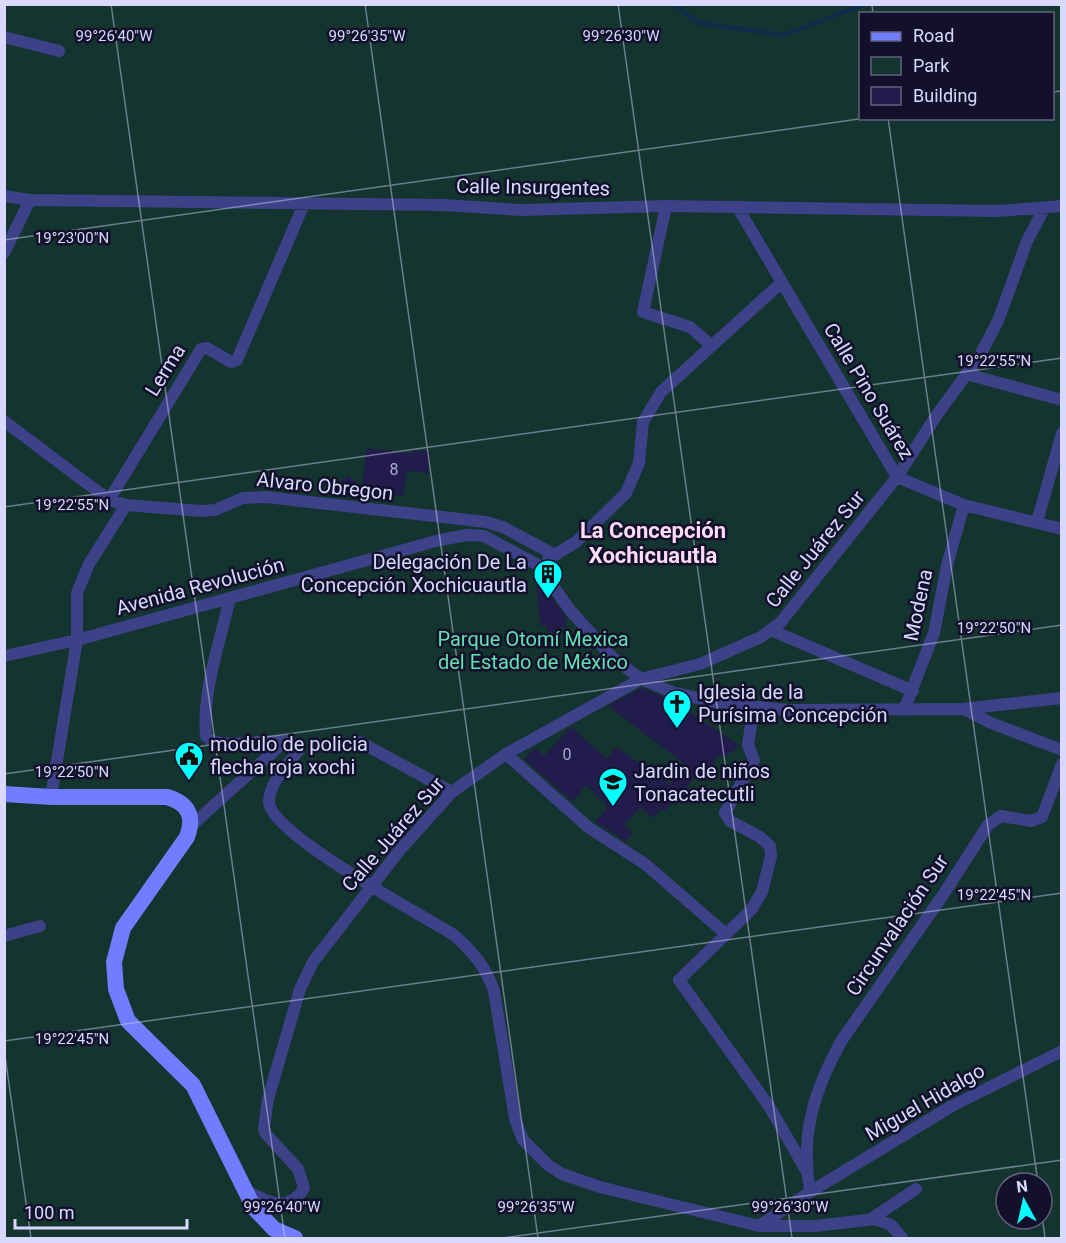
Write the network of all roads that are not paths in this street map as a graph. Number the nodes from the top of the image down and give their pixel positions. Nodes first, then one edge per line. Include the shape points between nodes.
1 (4, 37) edge
2 (59, 51) dead end
3 (4, 196) edge
4 (30, 200) junction
5 (304, 204) junction
6 (666, 206) junction
7 (1062, 206) edge
8 (738, 208) junction
9 (1044, 209) junction
10 (4, 253) edge
11 (781, 283) junction
12 (712, 346) junction
13 (966, 374) junction
14 (1062, 400) edge
15 (4, 421) edge
16 (1062, 433) edge
17 (897, 477) junction
18 (109, 500) junction
19 (126, 505) junction
20 (964, 506) junction
21 (1037, 522) junction
22 (1062, 529) edge
23 (555, 555) junction
24 (538, 565) junction
25 (230, 598) junction
26 (772, 631) junction
27 (77, 640) junction
28 (4, 656) edge
29 (641, 679) junction
30 (913, 691) junction
31 (1062, 698) edge
32 (754, 705) junction
33 (962, 709) junction
34 (904, 710) junction
35 (285, 741) junction
36 (360, 742) dead end
37 (1062, 750) edge
38 (506, 754) junction
39 (1062, 764) edge
40 (452, 792) junction
41 (4, 794) edge
42 (51, 797) junction
43 (191, 826) junction
44 (373, 885) junction
45 (40, 926) dead end
46 (726, 934) junction
47 (4, 936) edge
48 (1062, 1051) edge
49 (807, 1172) junction
50 (242, 1189) junction
51 (916, 1189) dead end
52 (810, 1192) junction
53 (871, 1219) junction
54 (759, 1226) junction
55 (295, 1239) edge
56 (902, 1239) edge

1 - 2 street
3 - 4 street, Calle Insurgentes
4 - 5 street, Calle Insurgentes
4 - 10 street
5 - 6 street, Calle Insurgentes via 521,210
5 - 18 street, Lerma via 237,360 231,362 207,348 201,349
6 - 8 street, Calle Insurgentes
6 - 12 street via 642,312 690,327
7 - 9 street, Calle Insurgentes
8 - 9 street, Calle Insurgentes
8 - 11 street, Calle Pino Suárez
9 - 13 street, Calle Juárez Sur via 1027,241 989,341
11 - 12 street
11 - 17 street, Calle Pino Suárez
12 - 23 street via 671,381 648,411 643,422 639,463 626,492 576,542
13 - 14 street
13 - 17 street, Calle Juárez Sur
15 - 18 street, Alvaro Obregon
16 - 21 street
17 - 20 street, Calle Pino Suárez
17 - 26 street, Calle Juárez Sur
18 - 19 street, Alvaro Obregon
19 - 23 street, Alvaro Obregon via 201,511 215,510 243,498 266,497 448,517 502,527
19 - 27 street via 81,580 77,592
20 - 21 street, Calle Pino Suárez
20 - 30 street, Modena via 949,556 934,633
21 - 22 street, Calle Pino Suárez
23 - 24 street
24 - 25 street, Avenida Revolución via 484,536 467,535
24 - 29 street via 589,634
25 - 27 street, Avenida Revolución
25 - 35 street via 205,716 206,735 214,742
26 - 29 street, Calle Juárez Sur via 700,664
26 - 30 street
27 - 28 street, Avenida Revolución
27 - 42 street
29 - 32 street via 672,692 714,702
29 - 38 street, Calle Juárez Sur
30 - 34 street, Modena
31 - 33 street
32 - 34 street via 787,710
32 - 46 street via 748,745 754,760 725,815 766,841 771,856 759,901
33 - 34 street
33 - 37 street
35 - 43 street
35 - 44 street via 297,745 299,750 271,792 271,812 302,842
36 - 40 street
38 - 40 street, Calle Juárez Sur
38 - 46 street via 588,827 645,864
39 - 49 street, Circunvalación Sur via 1042,817 1031,821 1001,816 988,825 842,1040 811,1112 805,1143
40 - 44 street, Calle Juárez Sur
41 - 42 main road
42 - 43 main road via 167,797 182,802
43 - 50 main road via 181,847 123,928 113,976 128,1021 193,1085
44 - 50 street, Calle Juárez Sur via 313,962 300,989 265,1112 266,1134 298,1169 304,1188 294,1200 279,1205
44 - 54 street via 454,935 483,966 494,991 515,1119 523,1140 533,1152 562,1174 600,1187
45 - 47 street
46 - 49 street via 679,980 769,1106
48 - 52 street, Miguel Hidalgo via 952,1106
49 - 52 street, Circunvalación Sur
50 - 55 main road via 263,1219
51 - 53 street
52 - 54 street, Miguel Hidalgo
53 - 54 street via 815,1226
53 - 56 street via 891,1225

